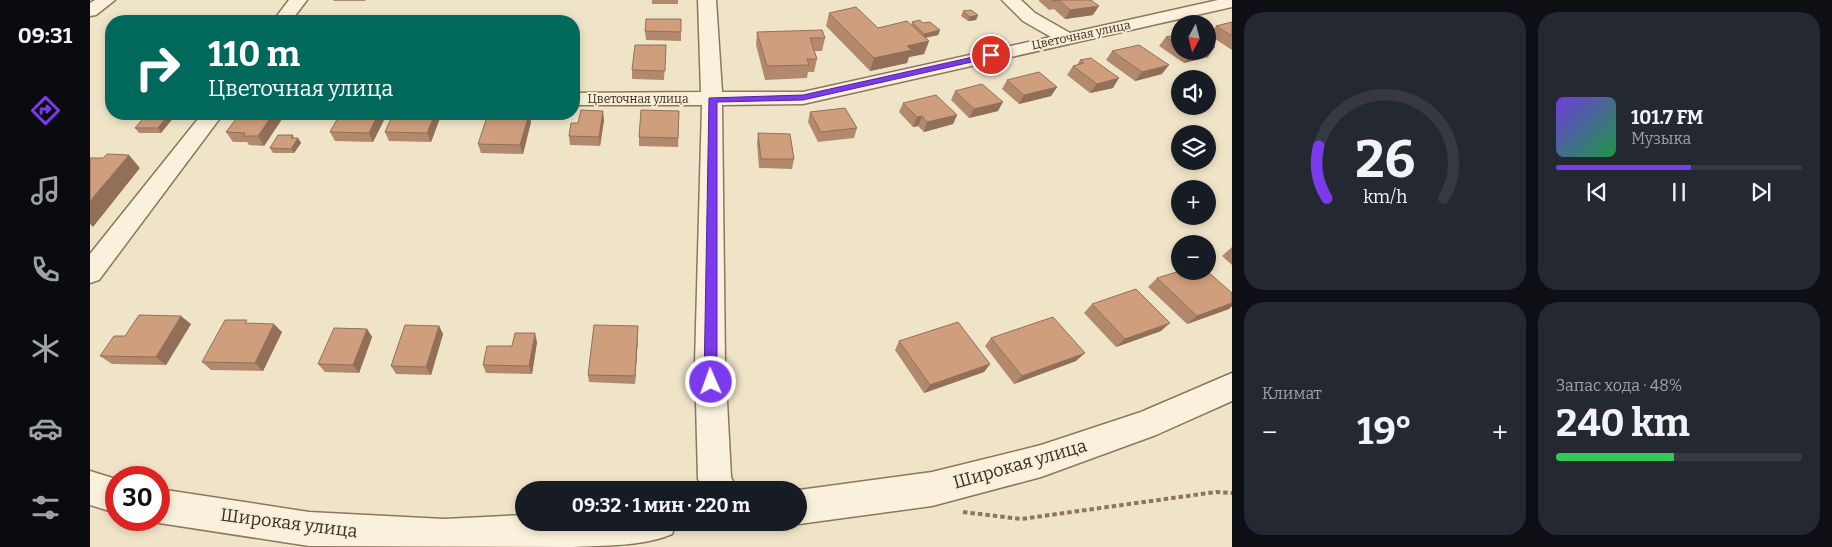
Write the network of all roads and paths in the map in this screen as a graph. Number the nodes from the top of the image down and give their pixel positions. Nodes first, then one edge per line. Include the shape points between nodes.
1 (106, 0) edge
2 (298, 0) edge
3 (708, 0) edge
4 (1011, 0) edge
5 (1232, 2) edge
6 (90, 11) edge
7 (287, 15) edge
8 (1066, 38) junction
9 (580, 99) edge
10 (712, 100) junction
11 (208, 120) edge
12 (90, 273) edge
13 (1232, 386) edge
14 (717, 481) edge
15 (90, 488) edge
16 (105, 493) edge
17 (1232, 493) edge
18 (807, 505) edge
19 (170, 508) edge
20 (952, 511) dead end
21 (544, 531) edge

1 - 6 street
2 - 7 street
3 - 10 street
4 - 8 street via 1029,16
5 - 8 street, Цветочная улица
8 - 10 street, Цветочная улица via 803,98
9 - 10 street, Цветочная улица
10 - 14 street via 710,362
11 - 12 street
13 - 18 street, Широкая улица via 1145,425 1041,461 932,489
15 - 16 street
17 - 20 path via 1216,492 1021,519
19 - 21 street, Широкая улица via 308,529 444,536

